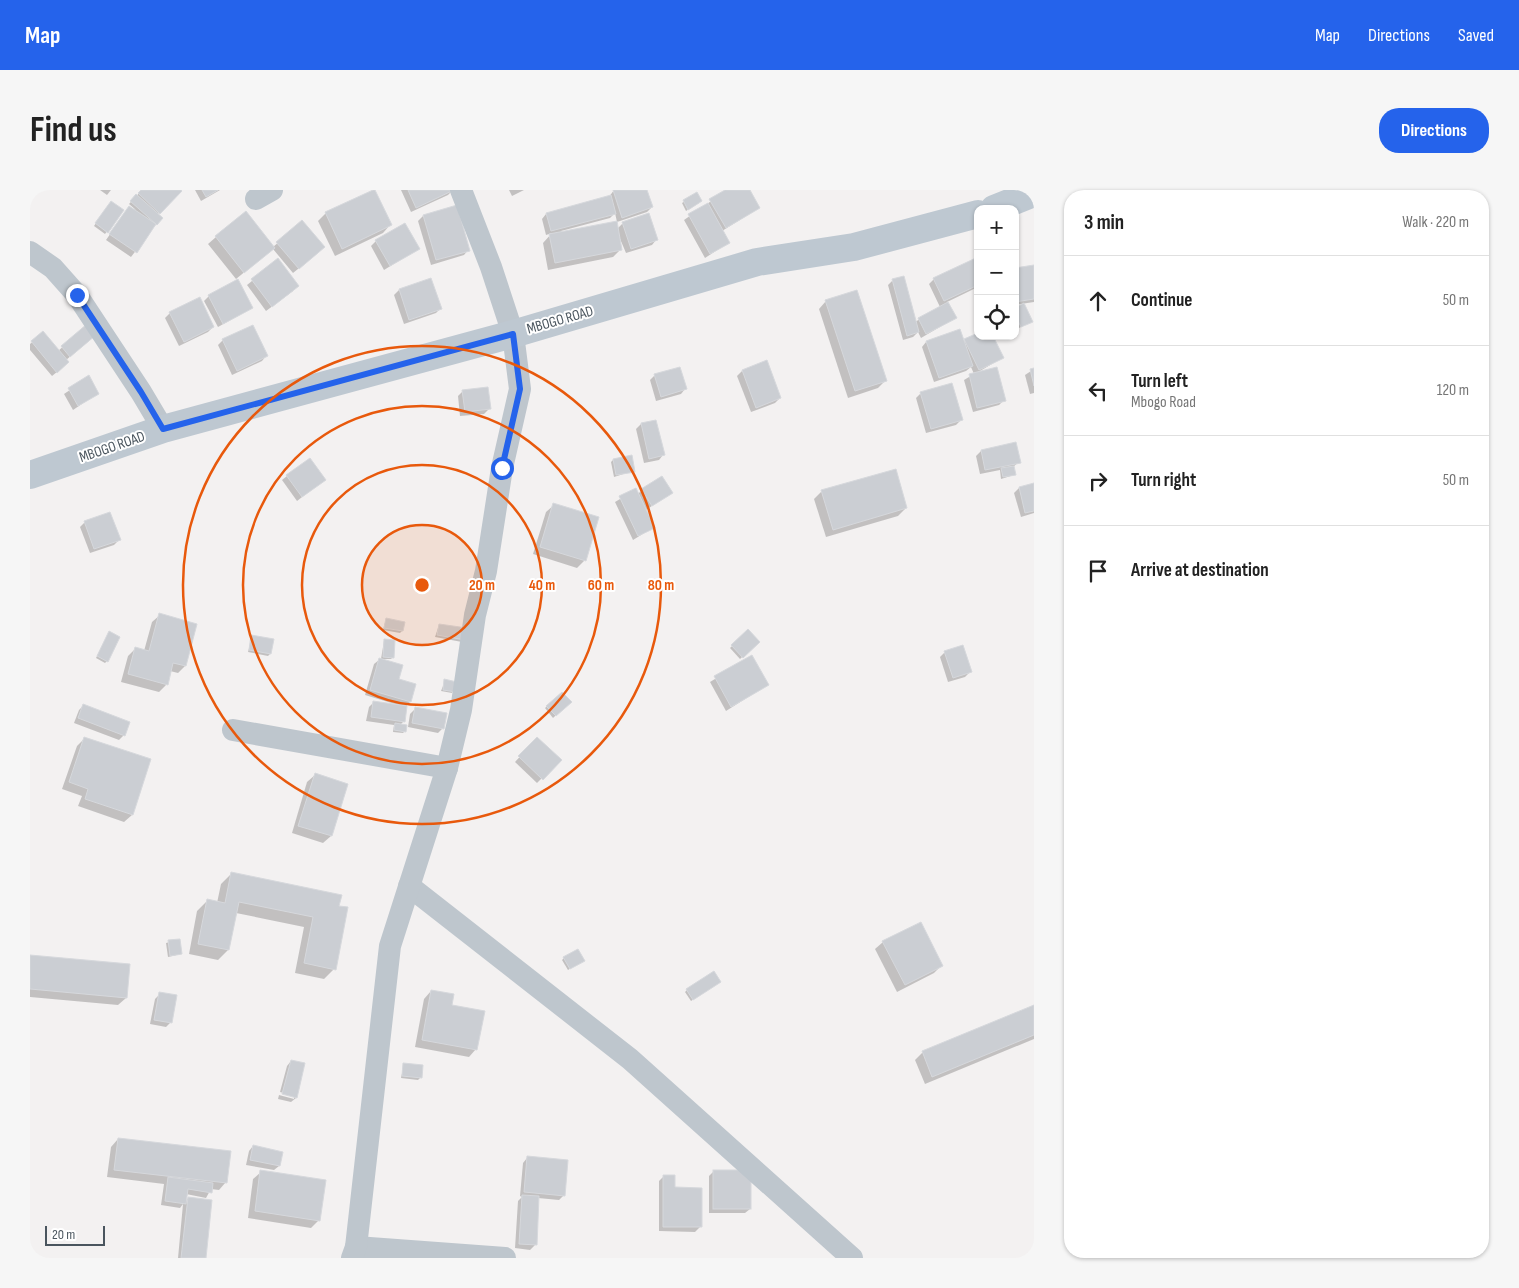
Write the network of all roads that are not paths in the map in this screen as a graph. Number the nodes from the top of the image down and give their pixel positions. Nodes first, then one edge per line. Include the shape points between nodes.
1 (461, 190) edge
2 (1034, 193) edge
3 (1004, 205) edge
4 (974, 215) edge
5 (30, 252) edge
6 (513, 334) junction
7 (163, 429) junction
8 (30, 476) edge
9 (233, 730) dead end
10 (447, 768) junction
11 (409, 886) junction
12 (354, 1252) edge
13 (505, 1258) edge
14 (852, 1258) edge

1 - 6 street
2 - 3 main road
4 - 6 main road, MBOGO ROAD via 854,247 757,262
5 - 7 street via 52,268 77,295
6 - 7 main road, MBOGO ROAD
6 - 10 street via 520,389 502,468 486,571 474,615 460,710
7 - 8 main road, MBOGO ROAD
9 - 10 street
10 - 11 street
11 - 12 street via 390,946
11 - 14 street via 630,1059
12 - 13 street

